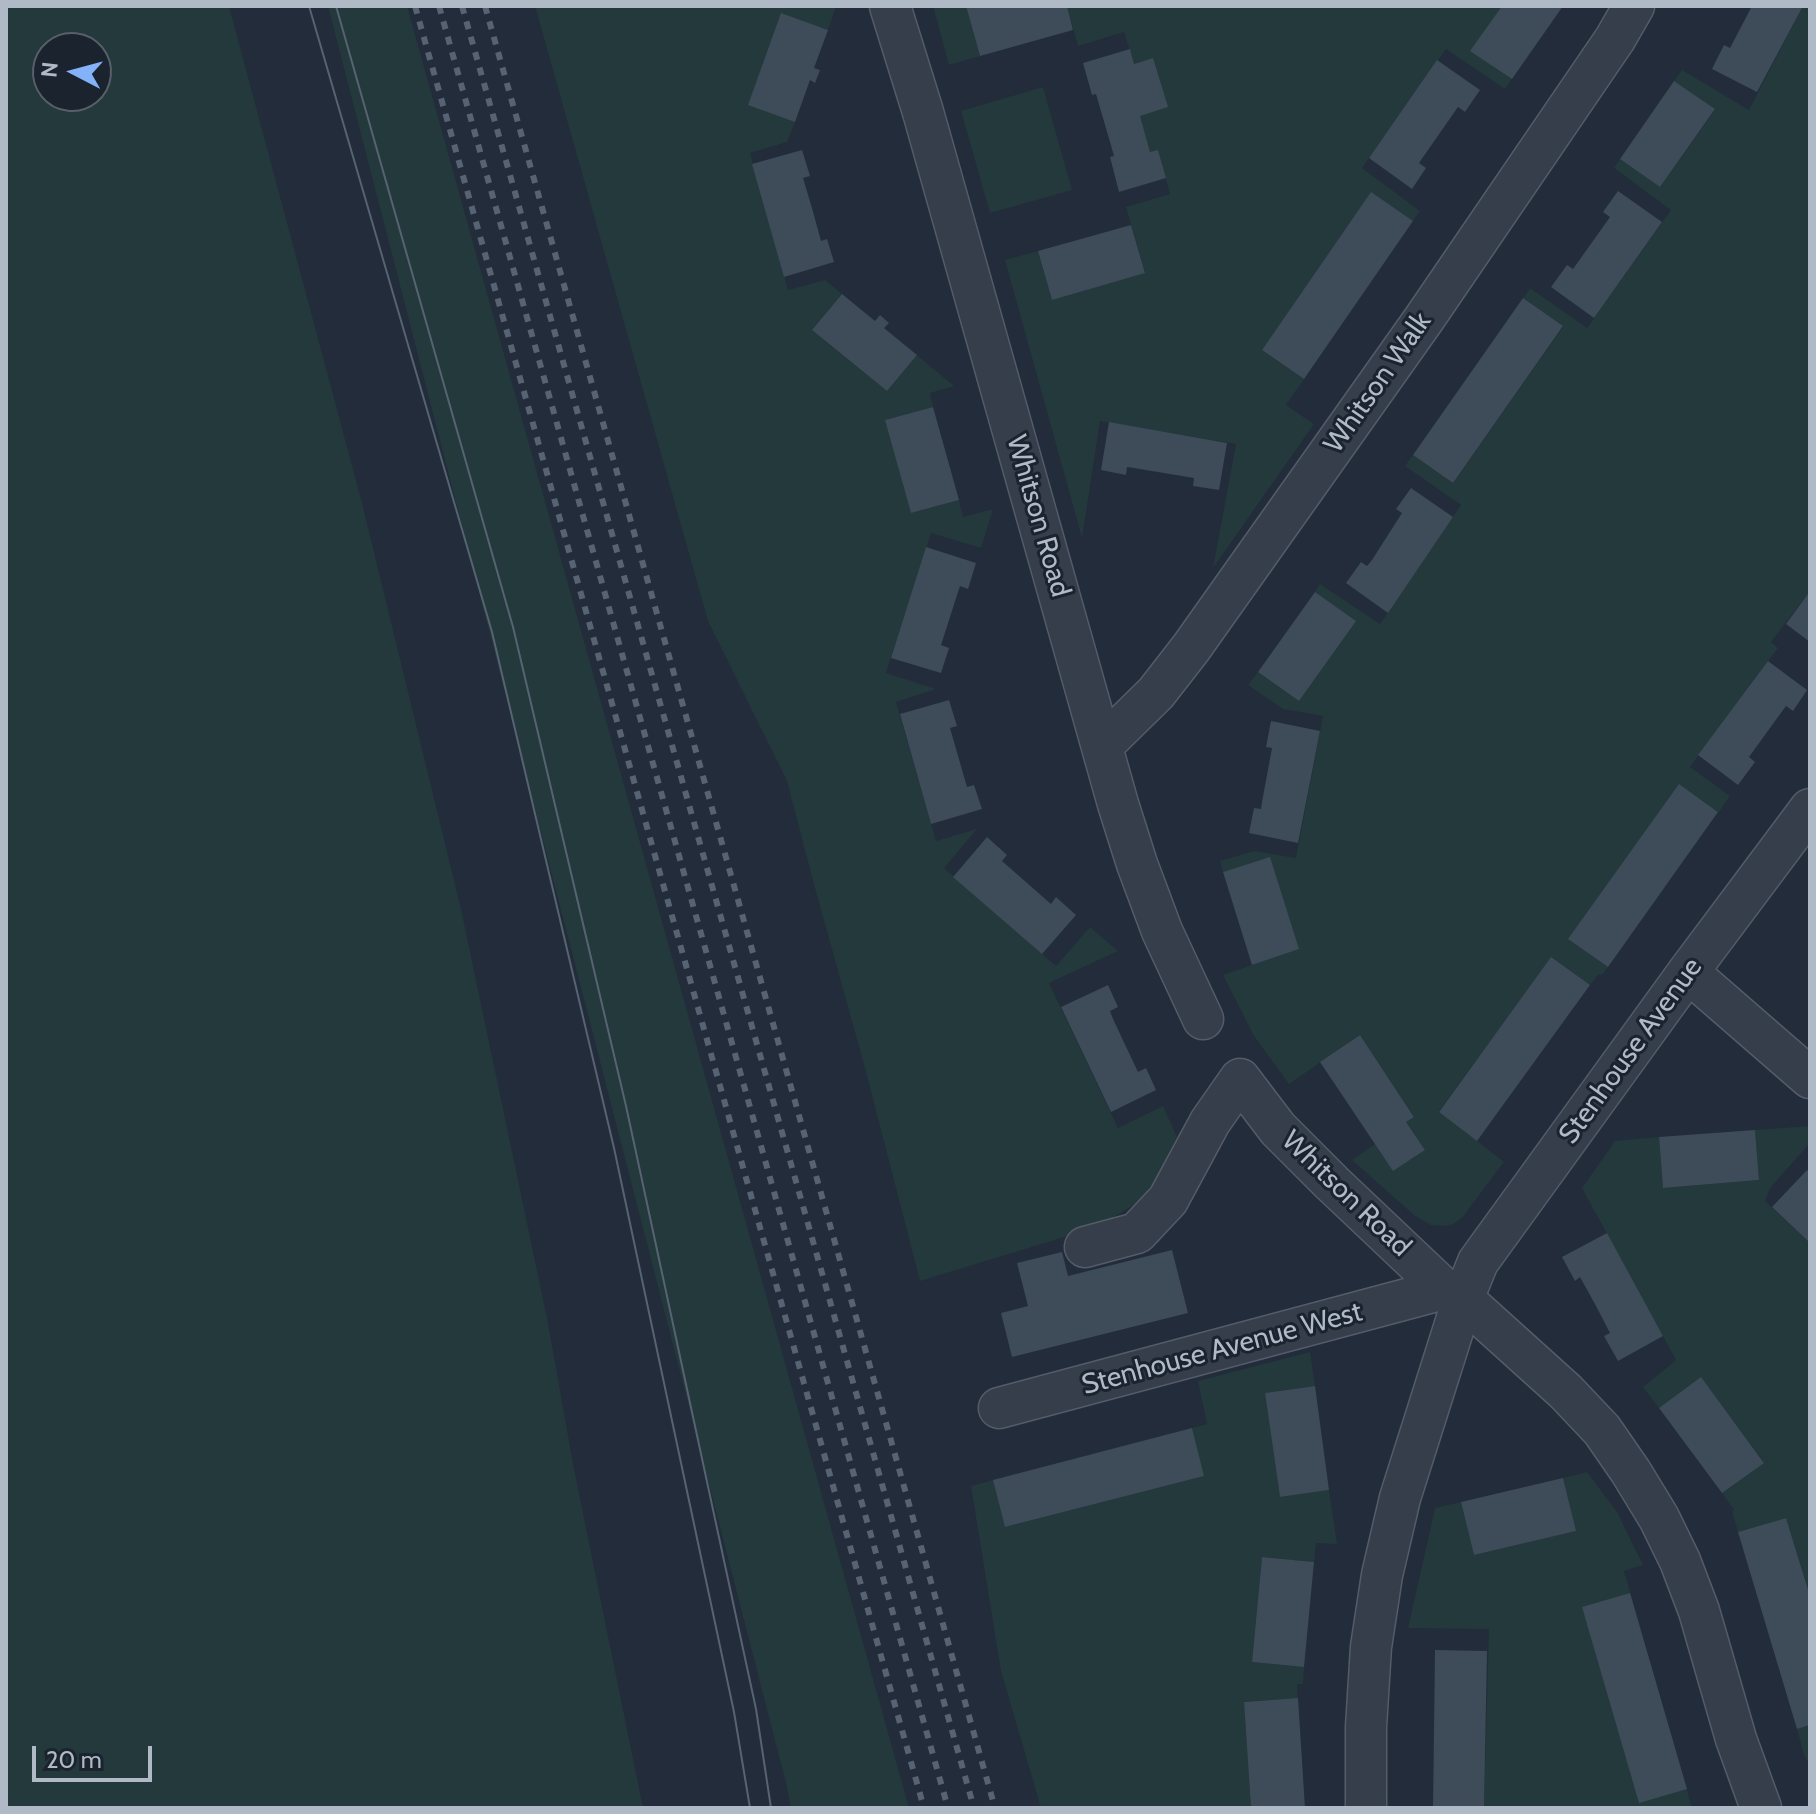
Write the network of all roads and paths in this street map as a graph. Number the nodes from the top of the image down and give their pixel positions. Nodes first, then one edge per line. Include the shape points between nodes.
1 (890, 6) edge
2 (1634, 6) edge
3 (1103, 745) junction
4 (1810, 809) edge
5 (1688, 972) junction
6 (1203, 1019) dead end
7 (1810, 1078) edge
8 (1085, 1247) dead end
9 (1454, 1294) junction
10 (999, 1408) dead end
11 (1366, 1808) edge
12 (1761, 1808) edge

1 - 3 street, Whitson Road
2 - 3 street, Whitson Walk via 1424,319 1191,648 1156,693
3 - 6 street, Whitson Road via 1137,864
4 - 5 street, Stenhouse Avenue
5 - 7 street
5 - 9 street, Stenhouse Avenue
8 - 9 street, Whitson Road via 1137,1233 1168,1200 1240,1079 1278,1129
9 - 10 street, Stenhouse Avenue West
9 - 11 street via 1382,1575 1371,1647
9 - 12 street, Whitson Road via 1602,1430 1659,1518 1699,1611

